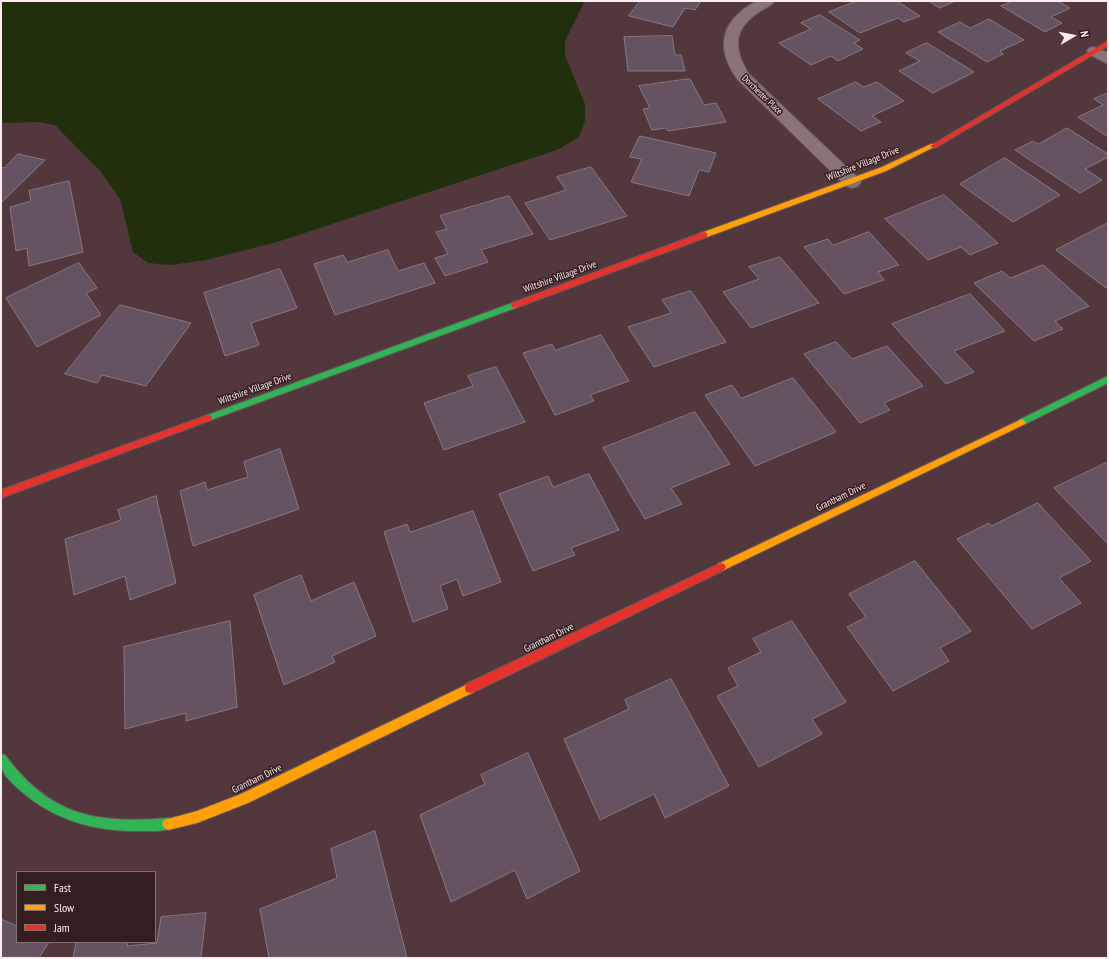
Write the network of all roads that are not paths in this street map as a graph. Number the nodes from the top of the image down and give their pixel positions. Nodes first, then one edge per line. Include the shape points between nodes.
1 (768, 1) edge
2 (1108, 43) edge
3 (1094, 51) junction
4 (1108, 59) edge
5 (852, 182) junction
6 (1108, 379) edge
7 (1, 494) edge
8 (1, 759) edge

1 - 5 street, Dorchester Place via 745,14 734,28 729,43 732,60 743,77
2 - 3 street, Wiltshire Village Drive
3 - 4 street
3 - 5 street, Wiltshire Village Drive via 931,147
5 - 7 street, Wiltshire Village Drive
6 - 8 street, Grantham Drive via 305,768 199,816 171,824 116,827 90,823 67,816 39,801 26,791

